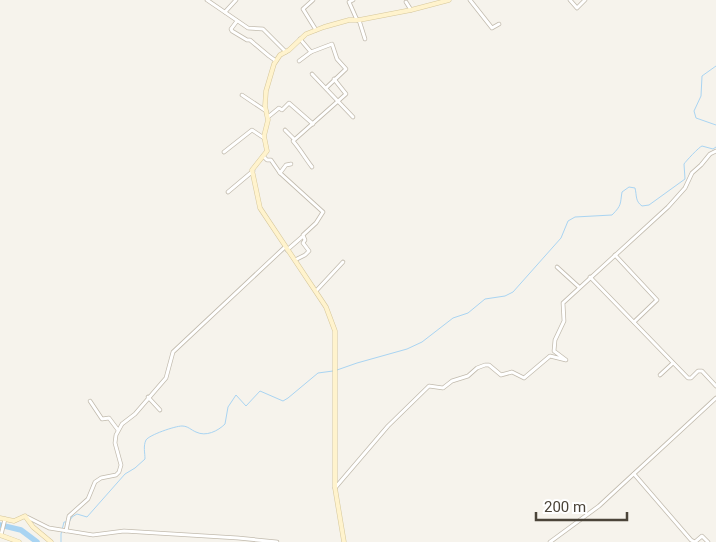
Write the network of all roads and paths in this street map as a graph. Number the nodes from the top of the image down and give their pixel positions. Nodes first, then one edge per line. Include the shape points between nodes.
1 (207, 0) edge
2 (236, 0) edge
3 (313, 0) edge
4 (353, 0) edge
5 (426, 0) edge
6 (449, 0) edge
7 (470, 0) edge
8 (570, 0) edge
9 (586, 0) edge
10 (406, 2) dead end
11 (428, 6) junction
12 (411, 10) junction
13 (225, 12) junction
14 (358, 20) junction
15 (237, 21) junction
16 (499, 24) dead end
17 (316, 30) junction
18 (365, 39) dead end
19 (300, 40) junction
20 (286, 52) junction
21 (310, 52) junction
22 (276, 60) junction
23 (299, 61) dead end
24 (312, 74) dead end
25 (334, 79) junction
26 (326, 88) junction
27 (242, 95) dead end
28 (338, 101) junction
29 (267, 114) junction
30 (353, 117) dead end
31 (313, 124) junction
32 (285, 130) dead end
33 (264, 139) junction
34 (294, 139) junction
35 (716, 151) edge
36 (224, 152) dead end
37 (264, 157) junction
38 (291, 164) dead end
39 (312, 167) dead end
40 (252, 171) junction
41 (280, 173) junction
42 (228, 192) dead end
43 (302, 237) dead end
44 (286, 249) junction
45 (615, 255) junction
46 (294, 260) junction
47 (342, 262) dead end
48 (557, 267) dead end
49 (590, 277) junction
50 (579, 287) junction
51 (316, 291) junction
52 (634, 322) junction
53 (674, 364) junction
54 (660, 374) dead end
55 (716, 386) edge
56 (148, 397) junction
57 (716, 398) edge
58 (90, 401) dead end
59 (160, 410) dead end
60 (118, 430) junction
61 (634, 474) junction
62 (335, 488) junction
63 (27, 517) junction
64 (0, 518) edge
65 (5, 520) junction
66 (66, 531) junction
67 (1, 534) edge
68 (49, 541) edge
69 (19, 542) edge
70 (274, 542) edge
71 (344, 542) edge
72 (550, 542) edge
73 (708, 542) edge

1 - 13 street
2 - 13 street
3 - 17 street via 303,9
4 - 14 street via 350,2
5 - 11 street
6 - 11 street
7 - 16 street via 492,28
8 - 9 street via 577,8
10 - 12 street
11 - 12 street
12 - 14 street
13 - 15 street
14 - 17 street
14 - 18 street
15 - 20 street via 251,29 264,29
15 - 22 street via 232,31
17 - 19 street
19 - 20 street
19 - 21 street
20 - 22 street
21 - 23 street
21 - 25 street via 332,43 337,59 346,69
22 - 29 street via 266,91
24 - 26 street
25 - 26 street
25 - 28 street via 346,94
26 - 28 street
27 - 29 street
28 - 30 street
28 - 31 street
29 - 31 street via 279,108 282,110 289,103
29 - 33 street
31 - 34 street
32 - 34 street
33 - 36 street via 252,130
33 - 37 street via 267,150
34 - 39 street
35 - 45 street via 692,173 676,199
37 - 40 street
37 - 41 street
38 - 41 street
40 - 42 street
40 - 44 street via 260,208
41 - 46 street via 323,213 304,235 303,243 309,251
43 - 44 street
44 - 46 street
44 - 56 street via 174,352 166,378
45 - 49 street
45 - 52 street via 657,300
46 - 51 street
47 - 51 street
48 - 50 street
49 - 50 street
49 - 52 street
50 - 62 street via 563,303 564,321 555,340 554,351 566,360 550,356 524,378 512,372 501,375 490,365 485,365 443,388 429,386 388,426
51 - 62 street via 335,331
52 - 53 street
53 - 54 street
53 - 55 street via 690,378 702,371
56 - 59 street
56 - 60 street
57 - 61 street
58 - 60 street via 102,419 108,418
60 - 66 street via 115,440 121,463 119,472 95,482 89,498 68,516
61 - 72 street via 599,506
61 - 73 street via 691,540 695,542 702,536
62 - 71 street
63 - 65 street
63 - 66 street via 47,527
63 - 68 street
64 - 65 street
65 - 67 street
66 - 70 street via 96,536 124,531
67 - 69 street

